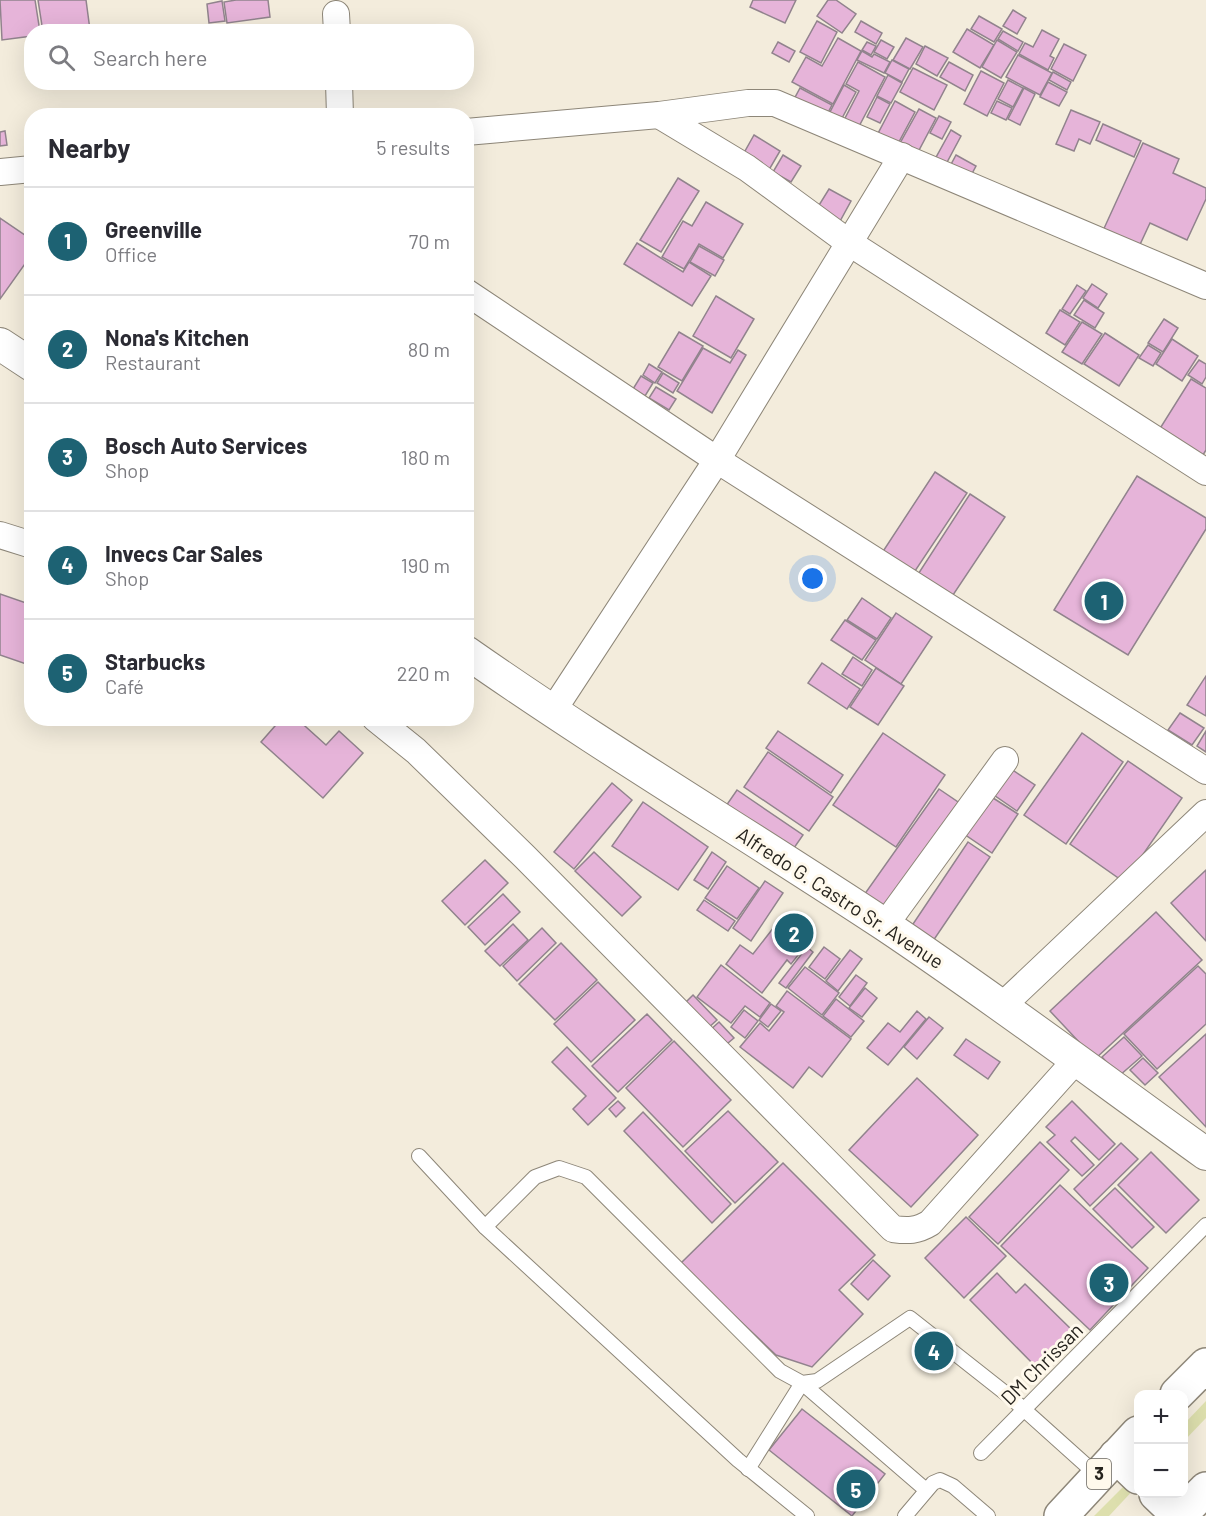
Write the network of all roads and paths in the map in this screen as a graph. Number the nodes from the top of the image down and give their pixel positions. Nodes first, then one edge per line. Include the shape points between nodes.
1 (339, 90) edge
2 (340, 108) edge
3 (659, 115) junction
4 (474, 131) edge
5 (902, 156) junction
6 (24, 170) edge
7 (0, 172) edge
8 (849, 242) junction
9 (1206, 286) edge
10 (474, 297) edge
11 (0, 344) edge
12 (24, 360) edge
13 (717, 460) junction
14 (1206, 472) edge
15 (0, 535) edge
16 (24, 542) edge
17 (474, 658) edge
18 (552, 712) junction
19 (385, 726) edge
20 (1005, 760) dead end
21 (1206, 771) edge
22 (1206, 813) edge
23 (885, 926) junction
24 (1002, 1006) junction
25 (1076, 1060) junction
26 (1206, 1154) edge
27 (419, 1156) dead end
28 (1206, 1225) edge
29 (485, 1227) junction
30 (1206, 1365) edge
31 (802, 1383) junction
32 (1182, 1390) edge
33 (1024, 1410) junction
34 (1134, 1440) edge
35 (981, 1453) dead end
36 (748, 1469) junction
37 (1117, 1469) edge
38 (1206, 1488) edge
39 (926, 1490) junction
40 (1160, 1498) edge
41 (807, 1516) edge
42 (905, 1516) edge
43 (988, 1516) edge
44 (1061, 1516) edge
45 (1179, 1516) edge

1 - 2 street
3 - 4 street
3 - 5 street via 775,103
3 - 8 street via 747,168
5 - 8 street
5 - 9 street
6 - 7 street
8 - 13 street
8 - 14 street
10 - 13 street
11 - 12 street
13 - 18 street
13 - 21 street
15 - 16 street
17 - 18 street, Alfredo G. Castro Sr. Avenue
18 - 23 street, Alfredo G. Castro Sr. Avenue
19 - 25 street via 525,857 893,1229 918,1230 930,1223
20 - 23 street
22 - 24 street
23 - 24 street, Alfredo G. Castro Sr. Avenue
24 - 25 street, Alfredo G. Castro Sr. Avenue
25 - 26 street, Alfredo G. Castro Sr. Avenue
27 - 29 lane
28 - 33 lane, DM Chrissan
29 - 31 lane via 535,1178 559,1168 586,1177 780,1371
29 - 36 lane
30 - 32 highway
31 - 33 lane via 817,1381 910,1318
31 - 36 lane
31 - 39 lane
33 - 35 lane, DM Chrissan
33 - 37 lane
34 - 37 highway, 3
36 - 41 lane
37 - 44 highway, 3
38 - 45 highway
39 - 42 lane
39 - 43 lane via 944,1480
40 - 45 highway

